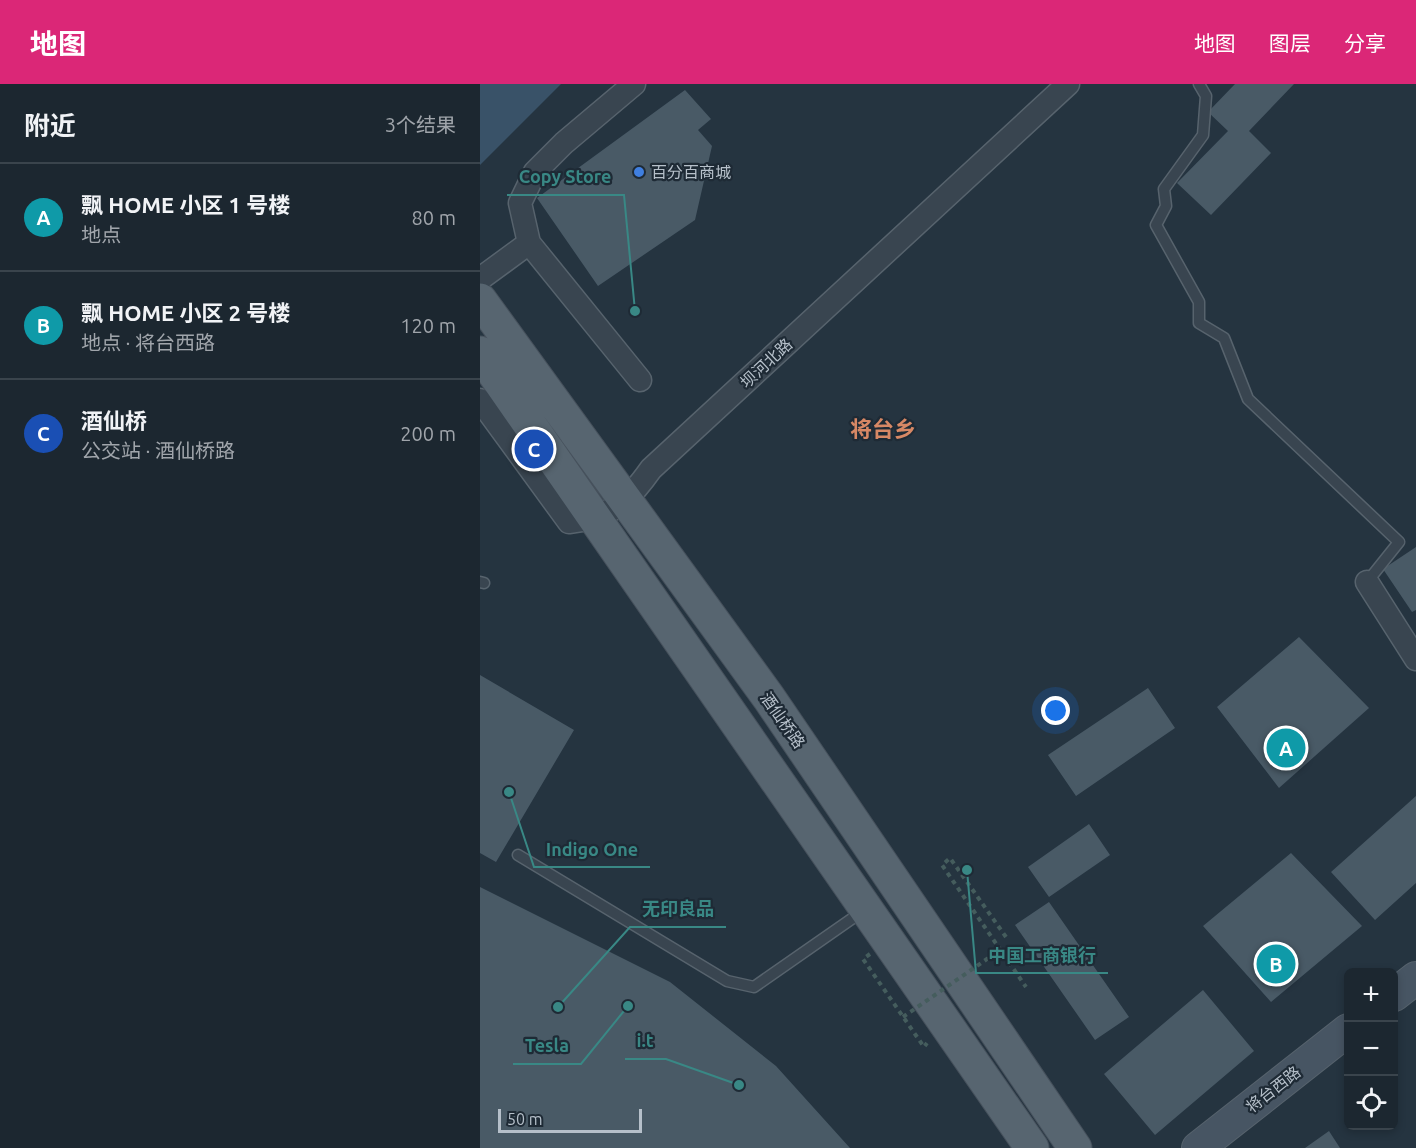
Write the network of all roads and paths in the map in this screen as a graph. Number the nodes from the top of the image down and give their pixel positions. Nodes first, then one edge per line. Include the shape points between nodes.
1 (634, 84) edge
2 (1068, 84) edge
3 (1199, 84) edge
4 (529, 243) junction
5 (480, 279) edge
6 (480, 300) edge
7 (480, 353) edge
8 (640, 380) dead end
9 (480, 400) edge
10 (626, 501) junction
11 (596, 519) junction
12 (1367, 582) joint
13 (1416, 659) edge
14 (518, 855) dead end
15 (866, 909) junction
16 (1006, 937) dead end
17 (1000, 950) junction
18 (1416, 978) edge
19 (1026, 987) dead end
20 (1398, 992) edge
21 (903, 1017) dead end
22 (1344, 1033) edge
23 (1032, 1148) edge
24 (1075, 1148) edge
25 (1198, 1148) edge

1 - 4 street via 535,172 520,203
2 - 10 street, 坝河北路 via 651,469
3 - 12 lane via 1206,96 1203,135 1164,189 1166,206 1156,225 1199,302 1199,322 1224,338 1248,399 1399,542
4 - 5 street
4 - 8 street
6 - 10 main road, 酒仙桥路
7 - 11 main road
9 - 11 street, 坝河北路 via 569,522
10 - 11 street, 坝河北路
10 - 24 main road, 酒仙桥路 via 769,698
11 - 15 main road
12 - 13 street
14 - 15 lane via 727,981 754,987
15 - 23 main road
16 - 17 path via 950,858 942,865
17 - 19 path
17 - 21 path, bridge
18 - 20 street
22 - 25 street, 将台西路

